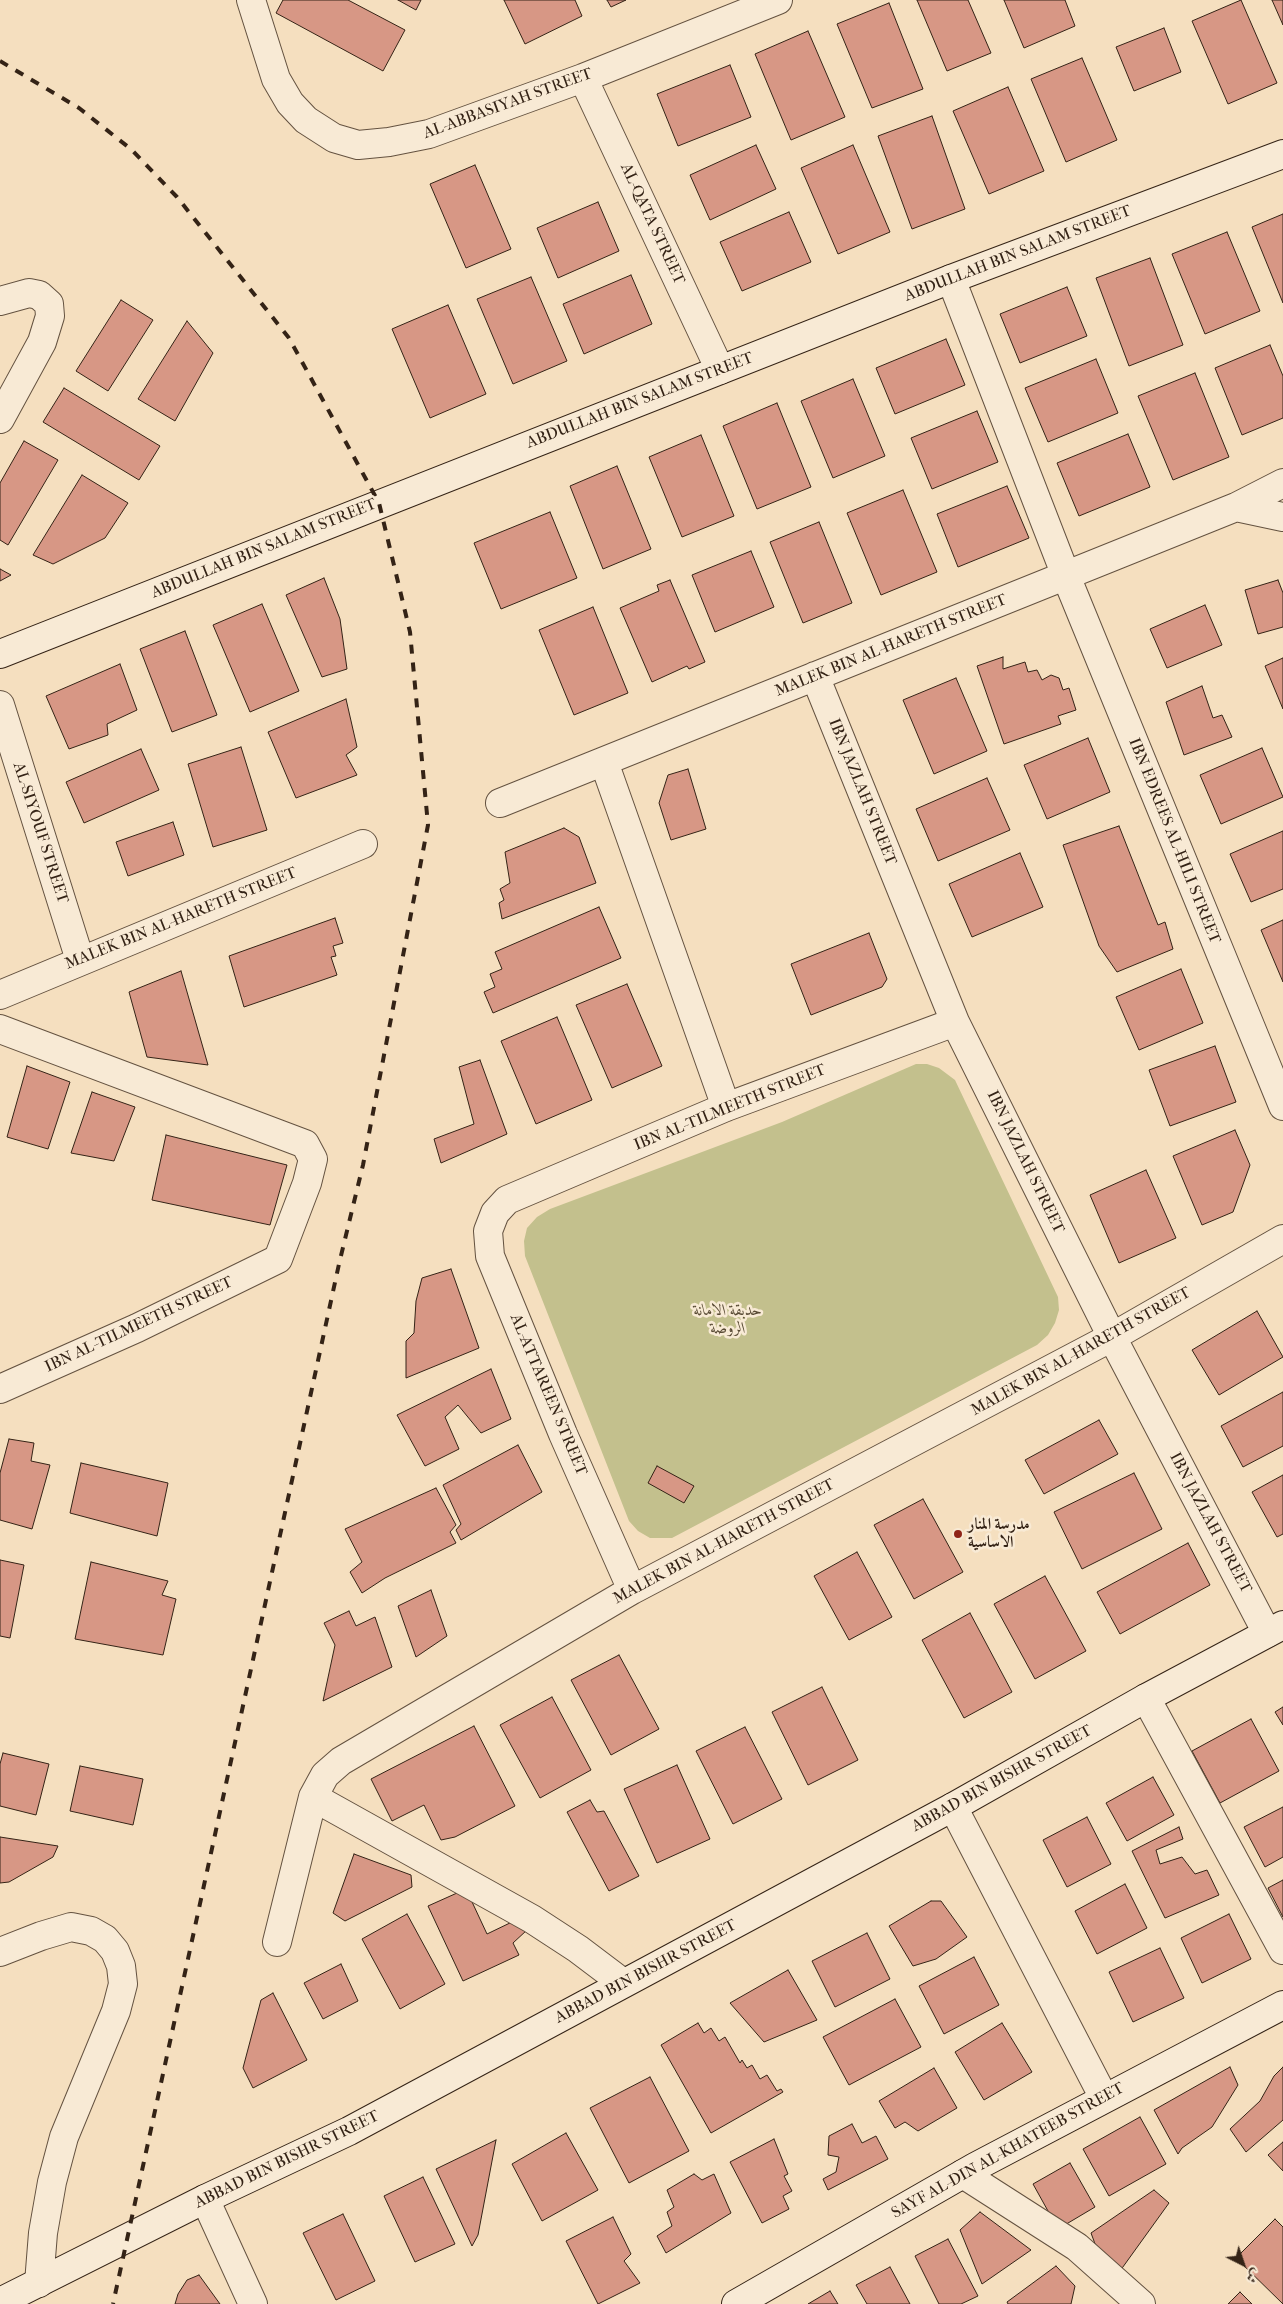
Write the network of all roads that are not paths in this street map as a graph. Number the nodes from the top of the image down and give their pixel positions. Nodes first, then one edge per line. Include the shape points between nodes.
1 (251, 0) edge
2 (778, 0) edge
3 (583, 78) junction
4 (1283, 154) edge
5 (951, 279) junction
6 (0, 301) edge
7 (720, 370) junction
8 (0, 420) edge
9 (1283, 484) edge
10 (1236, 507) junction
11 (1283, 518) edge
12 (1066, 576) junction
13 (0, 654) edge
14 (815, 676) junction
15 (0, 706) edge
16 (604, 762) junction
17 (500, 803) dead end
18 (362, 844) dead end
19 (80, 960) junction
20 (4, 993) edge
21 (955, 1022) junction
22 (0, 1024) edge
23 (0, 1029) edge
24 (1283, 1106) edge
25 (726, 1107) junction
26 (507, 1200) joint
27 (1283, 1239) edge
28 (1112, 1337) junction
29 (0, 1389) edge
30 (632, 1590) junction
31 (1275, 1629) edge
32 (1146, 1698) junction
33 (313, 1797) junction
34 (953, 1807) junction
35 (277, 1942) dead end
36 (1283, 1950) edge
37 (0, 1952) edge
38 (623, 1984) junction
39 (1281, 2010) edge
40 (1104, 2098) junction
41 (963, 2174) junction
42 (205, 2199) junction
43 (39, 2283) junction
44 (0, 2302) edge
45 (253, 2304) edge
46 (736, 2304) edge
47 (1141, 2304) edge

1 - 3 street, AL-ABBASIYAH STREET via 276,79 290,103 306,120 334,138 358,145 429,134
2 - 3 street, AL-ABBASIYAH STREET
3 - 7 street, AL-QATA STREET
4 - 5 street, ABDULLAH BIN SALAM STREET
5 - 7 street, ABDULLAH BIN SALAM STREET
5 - 12 street, IBN EDREES AL-HILI STREET
6 - 8 street via 29,293 39,295 49,304 50,316 42,342
7 - 13 street, ABDULLAH BIN SALAM STREET
9 - 10 street, MALEK BIN AL-HARETH STREET
10 - 11 street
10 - 12 street, MALEK BIN AL-HARETH STREET
12 - 14 street, MALEK BIN AL-HARETH STREET
12 - 24 street, IBN EDREES AL-HILI STREET
14 - 16 street, MALEK BIN AL-HARETH STREET
14 - 21 street, IBN JAZLAH STREET
15 - 19 street, AL-SIYOUF STREET
16 - 17 street, MALEK BIN AL-HARETH STREET
16 - 25 street
18 - 19 street, MALEK BIN AL-HARETH STREET
19 - 20 street, MALEK BIN AL-HARETH STREET
20 - 22 street
21 - 25 street, IBN AL-TILMEETH STREET
21 - 28 street, IBN JAZLAH STREET
23 - 29 street, IBN AL-TILMEETH STREET via 305,1144 313,1159 278,1260
25 - 26 street, IBN AL-TILMEETH STREET
26 - 30 street, AL-ATTAREEN STREET via 495,1213 488,1231 490,1256 562,1434
27 - 28 street, MALEK BIN AL-HARETH STREET
28 - 30 street, MALEK BIN AL-HARETH STREET
28 - 31 street, IBN JAZLAH STREET
30 - 33 street, MALEK BIN AL-HARETH STREET via 360,1748 325,1775
31 - 32 street, ABBAD BIN BISHR STREET
32 - 34 street, ABBAD BIN BISHR STREET
32 - 36 street
33 - 35 street, MALEK BIN AL-HARETH STREET
33 - 38 street via 532,1919
34 - 38 street, ABBAD BIN BISHR STREET
34 - 40 street
37 - 43 street via 71,1927 91,1931 105,1939 121,1966 122,1984 116,2011 64,2137 52,2182
38 - 42 street, ABBAD BIN BISHR STREET via 349,2131
39 - 40 street, SAYF AL-DIN AL-KHATEEB STREET
40 - 41 street, SAYF AL-DIN AL-KHATEEB STREET
41 - 46 street, SAYF AL-DIN AL-KHATEEB STREET
41 - 47 street via 1077,2247
42 - 43 street, ABBAD BIN BISHR STREET
42 - 45 street
43 - 44 street, ABBAD BIN BISHR STREET

